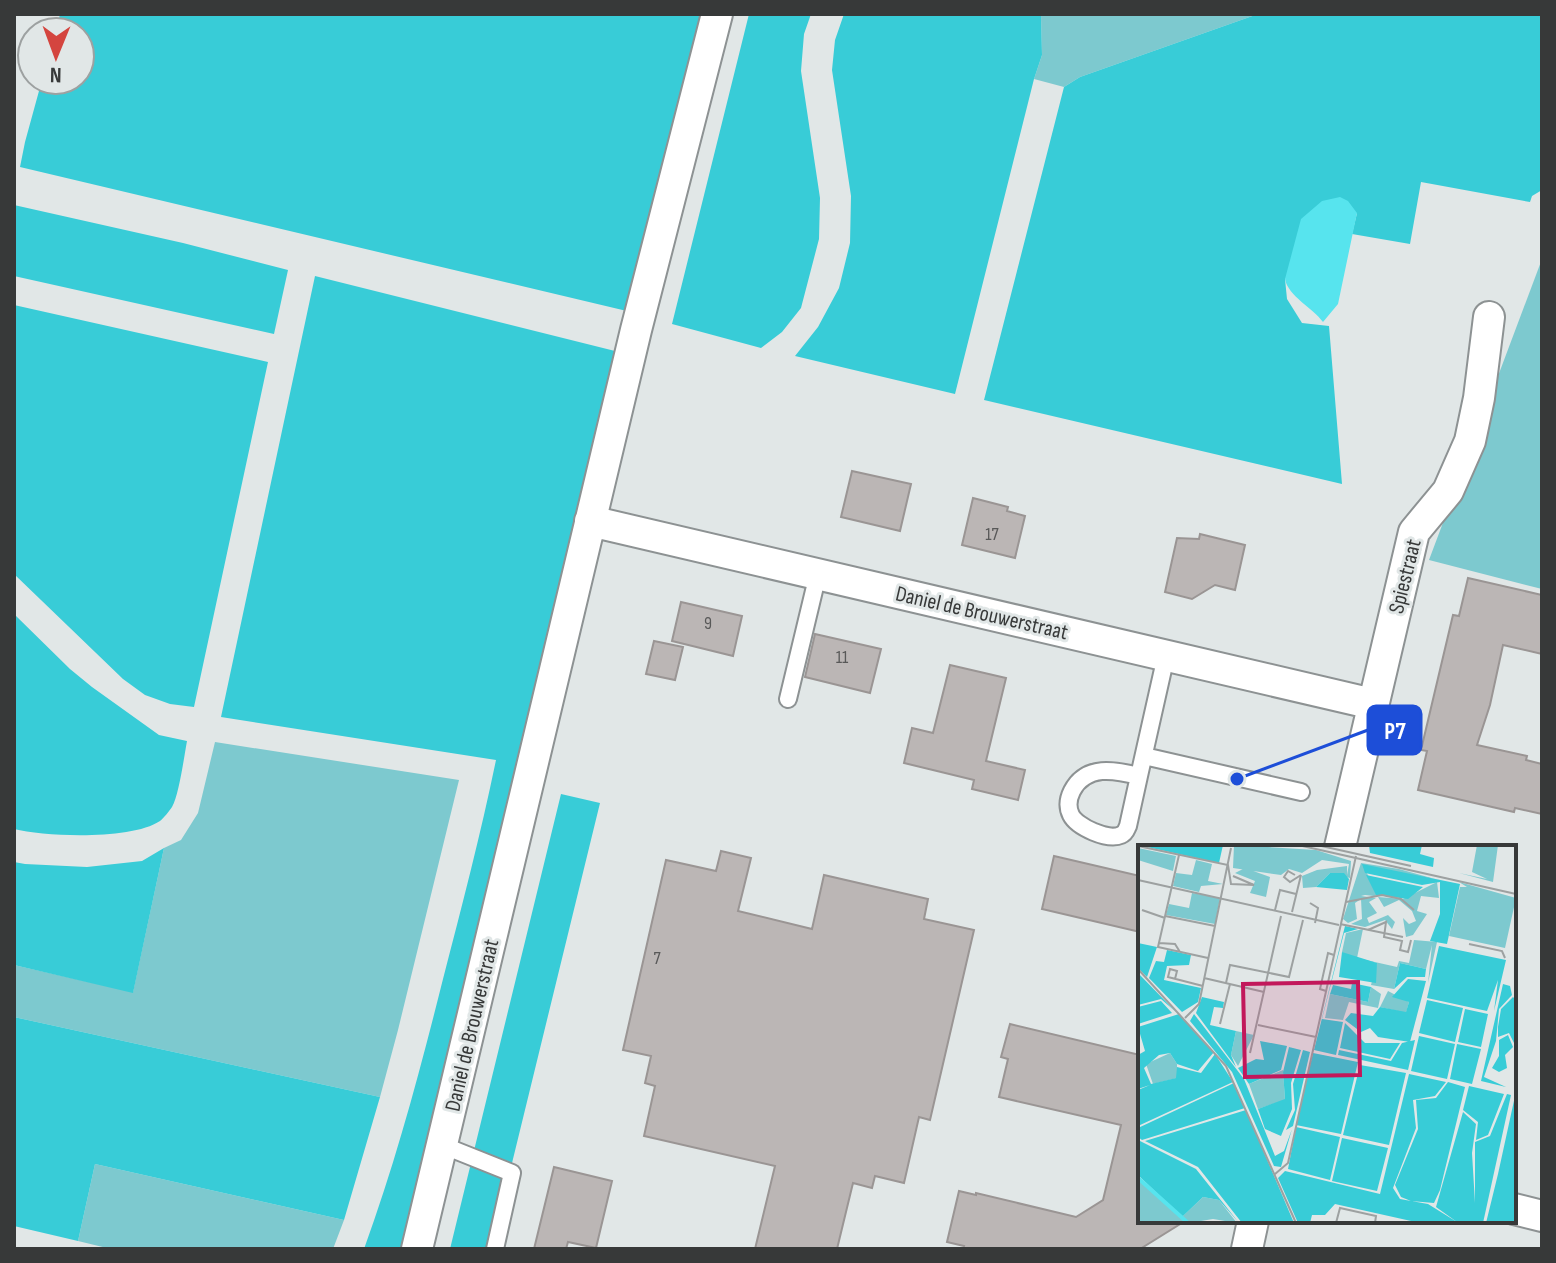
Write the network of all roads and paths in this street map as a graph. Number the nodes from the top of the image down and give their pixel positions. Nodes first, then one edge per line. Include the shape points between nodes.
1 (717, 14) edge
2 (1489, 317) dead end
3 (590, 521) junction
4 (818, 574) junction
5 (1166, 656) junction
6 (788, 699) dead end
7 (1373, 704) junction
8 (1144, 756) junction
9 (1139, 776) junction
10 (1301, 792) dead end
11 (1340, 845) edge
12 (442, 1145) junction
13 (1516, 1210) edge
14 (1542, 1216) edge
15 (1253, 1223) edge
16 (417, 1249) edge
17 (495, 1249) edge
18 (1247, 1249) edge

1 - 3 street, Daniel de Brouwerstraat
2 - 7 street, Spiestraat via 1470,441 1448,491 1414,532
3 - 4 street, Daniel de Brouwerstraat
3 - 12 street, Daniel de Brouwerstraat
4 - 5 street, Daniel de Brouwerstraat
4 - 6 lane
5 - 7 street, Daniel de Brouwerstraat
5 - 8 lane
7 - 11 street, Spiestraat
8 - 9 lane
8 - 10 lane
9 - 9 lane via 1115,770 1086,776 1068,801 1073,820 1099,834 1120,836 1128,826
12 - 16 street, Daniel de Brouwerstraat
12 - 17 lane via 512,1173
13 - 14 street
15 - 18 street

